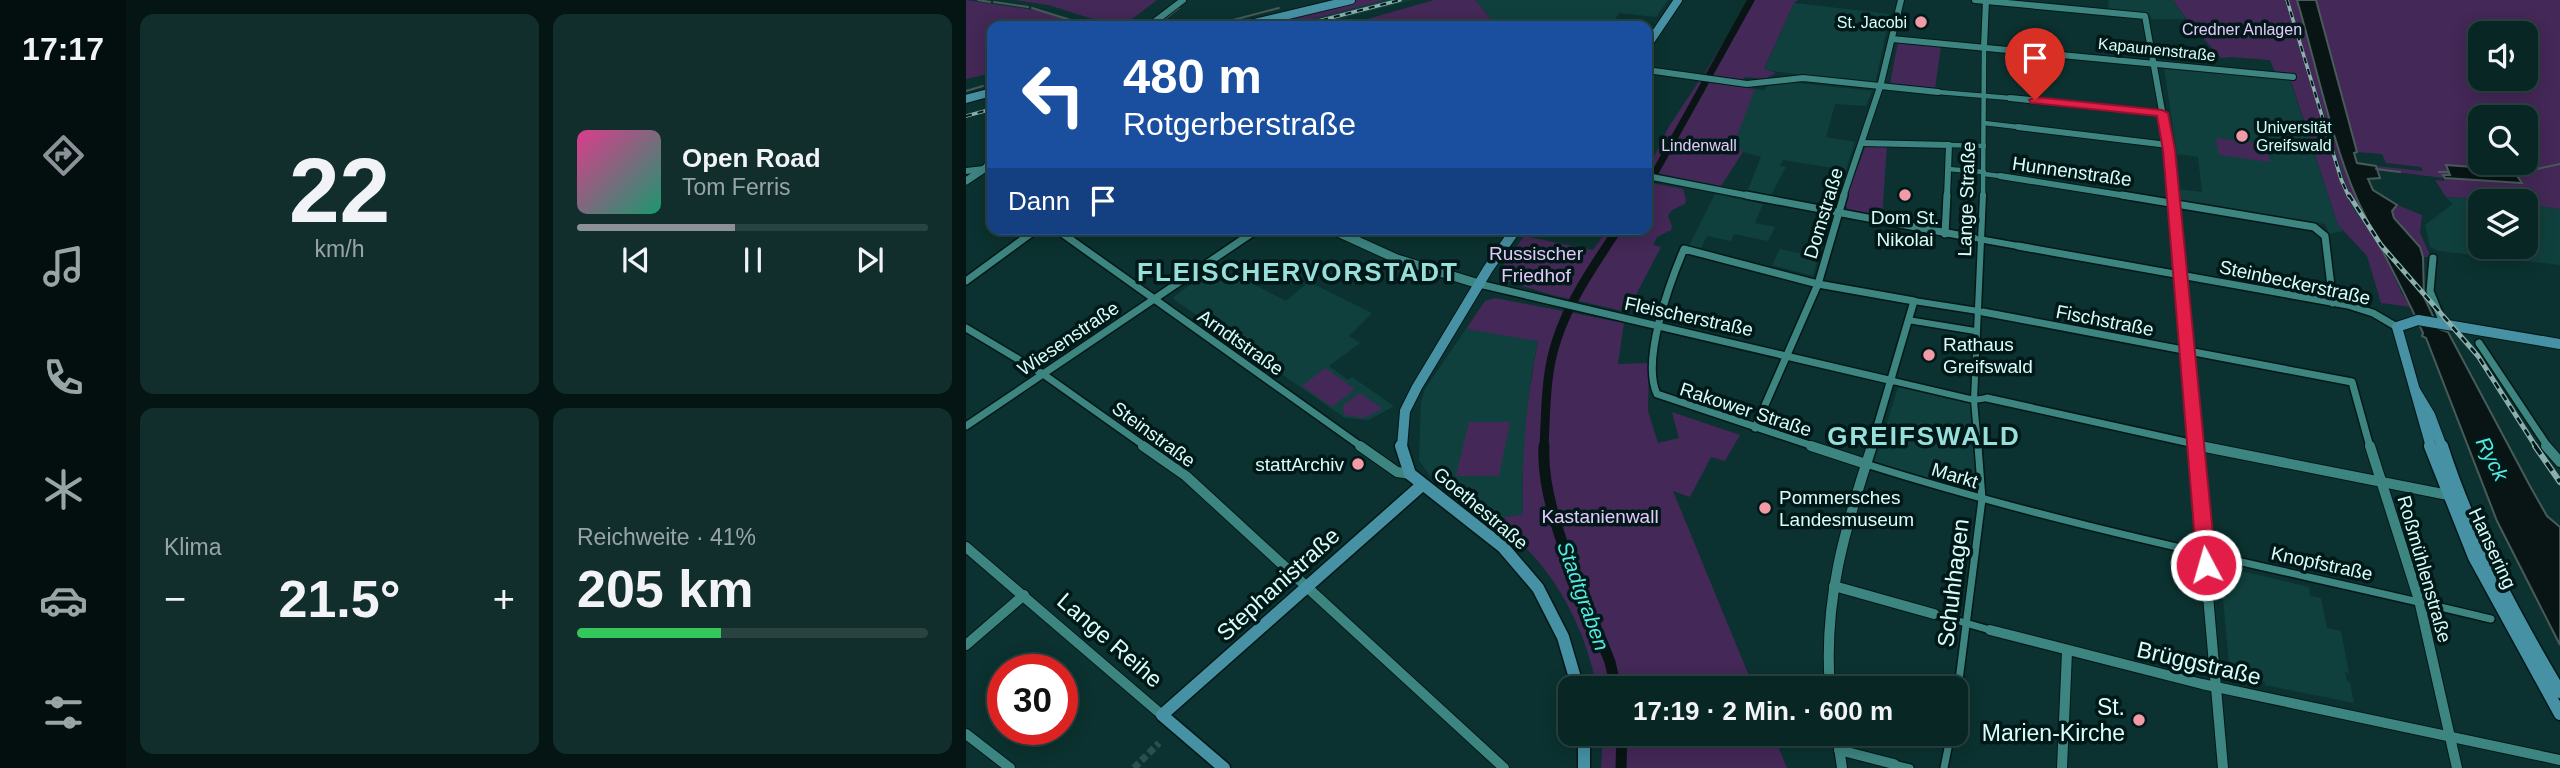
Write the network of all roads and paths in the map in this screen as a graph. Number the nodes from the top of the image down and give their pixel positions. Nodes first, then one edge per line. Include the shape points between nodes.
1 (1183, 0) edge
2 (1350, 0) edge
3 (1681, 0) edge
4 (1901, 0) edge
5 (1975, 0) edge
6 (1985, 1) edge
7 (1156, 21) edge
8 (1263, 21) edge
9 (1892, 38) junction
10 (1652, 39) edge
11 (1984, 47) junction
12 (2155, 63) junction
13 (1652, 71) edge
14 (2293, 77) dead end
15 (1880, 87) junction
16 (1938, 92) joint
17 (987, 93) edge
18 (1984, 96) junction
19 (2010, 98) joint
20 (966, 99) edge
21 (2162, 113) junction
22 (1984, 123) junction
23 (2018, 127) joint
24 (1862, 143) junction
25 (1949, 145) junction
26 (2168, 145) junction
27 (1984, 146) junction
28 (987, 169) edge
29 (1948, 169) junction
30 (987, 170) edge
31 (966, 171) edge
32 (1984, 173) junction
33 (2000, 176) joint
34 (1652, 177) edge
35 (966, 181) edge
36 (2171, 202) junction
37 (1837, 214) junction
38 (1945, 234) junction
39 (1029, 235) edge
40 (1064, 235) edge
41 (1249, 235) edge
42 (1345, 235) edge
43 (1512, 235) edge
44 (1977, 239) junction
45 (2018, 246) joint
46 (2434, 258) dead end
47 (2180, 275) junction
48 (966, 281) edge
49 (1479, 284) junction
50 (1818, 284) junction
51 (1154, 299) junction
52 (1917, 302) junction
53 (2333, 303) junction
54 (1980, 312) junction
55 (1912, 320) junction
56 (2440, 322) junction
57 (1656, 325) junction
58 (2397, 327) junction
59 (966, 328) edge
60 (1975, 331) junction
61 (2479, 343) dead end
62 (2560, 344) edge
63 (2186, 352) junction
64 (1789, 354) junction
65 (1043, 374) junction
66 (1893, 381) junction
67 (2352, 382) joint
68 (1987, 398) joint
69 (1974, 400) junction
70 (966, 426) edge
71 (1755, 428) junction
72 (2194, 444) junction
73 (2560, 462) edge
74 (1867, 464) junction
75 (1410, 474) junction
76 (2380, 482) junction
77 (1422, 485) junction
78 (2453, 496) junction
79 (1982, 499) junction
80 (966, 547) edge
81 (2205, 554) junction
82 (1307, 586) junction
83 (1834, 586) junction
84 (1024, 595) junction
85 (2419, 600) junction
86 (1934, 614) joint
87 (2491, 619) dead end
88 (1968, 624) junction
89 (1990, 630) joint
90 (966, 645) edge
91 (2067, 652) junction
92 (1574, 676) edge
93 (1829, 676) edge
94 (1960, 676) edge
95 (2216, 687) junction
96 (2560, 692) edge
97 (2560, 714) edge
98 (1162, 716) junction
99 (966, 734) edge
100 (2450, 735) junction
101 (1584, 746) edge
102 (1839, 746) edge
103 (1948, 746) edge
104 (1839, 750) junction
105 (2560, 760) edge
106 (1894, 764) joint
107 (1010, 768) edge
108 (1224, 768) edge
109 (1504, 768) edge
110 (1584, 768) edge
111 (1842, 768) edge
112 (1910, 768) edge
113 (1944, 768) edge
114 (2062, 768) edge
115 (2223, 768) edge
116 (2457, 768) edge

1 - 7 street
2 - 8 main road
3 - 10 main road
4 - 9 street, Domstraße
5 - 6 street
6 - 11 street, Lange Straße
6 - 12 street via 2145,16
9 - 11 street, Kapaunenstraße
9 - 15 street, Domstraße
11 - 12 street, Kapaunenstraße
11 - 18 street, Lange Straße
12 - 14 street, Kapaunenstraße
12 - 21 street
13 - 15 street via 1757,84 1803,78
15 - 16 street
15 - 24 street, Domstraße
16 - 18 street
17 - 20 main road
18 - 19 street
18 - 22 street, Lange Straße
19 - 21 street
21 - 26 street
22 - 23 street
22 - 27 street, Lange Straße
23 - 26 street
24 - 25 street
24 - 37 street, Domstraße
25 - 27 street
25 - 29 street
26 - 36 street
27 - 32 street, Lange Straße
28 - 31 street
29 - 32 street, Hunnenstraße
29 - 38 street
30 - 35 street
32 - 33 street, Hunnenstraße
32 - 44 street, Lange Straße
33 - 36 street, Hunnenstraße
34 - 37 street
36 - 47 street
36 - 53 street, Hunnenstraße via 2321,230
37 - 38 street
37 - 50 street, Domstraße
38 - 44 street
39 - 48 street
40 - 51 street, Arndtstraße
41 - 51 street, Wiesenstraße
42 - 49 street via 1397,258
43 - 49 main road, Goethestraße
44 - 45 street
44 - 54 street, Lange Straße
45 - 47 street, Steinbeckerstraße
46 - 56 street via 2430,291
47 - 53 street, Steinbeckerstraße
47 - 63 street
49 - 57 street, Fleischerstraße
49 - 75 main road, Goethestraße via 1405,411 1401,446
50 - 52 street
50 - 57 street via 1684,249 1664,293
50 - 64 street, Domstraße
51 - 65 street, Wiesenstraße
51 - 75 street, Arndtstraße via 1397,472
52 - 54 street
52 - 55 street
53 - 58 street, Steinbeckerstraße via 2365,310
54 - 60 street, Lange Straße
54 - 63 street, Fischstraße
55 - 60 street
55 - 66 street
56 - 58 main road via 2418,320
56 - 62 main road
57 - 64 street, Fleischerstraße
57 - 71 street, Rakower Straße via 1653,384 1657,394
58 - 78 main road, Hansering via 2416,404
59 - 65 street, Steinstraße
60 - 69 street, Lange Straße
61 - 73 street
63 - 67 street, Fischstraße
63 - 72 street
64 - 66 street, Fleischerstraße
64 - 71 street, Domstraße
65 - 70 street, Wiesenstraße
65 - 82 street, Steinstraße via 1186,476
66 - 69 street
66 - 74 street
67 - 76 street, Roßmühlenstraße
68 - 69 street
68 - 72 street
69 - 79 street, Markt
71 - 74 street, Rakower Straße
72 - 76 street
72 - 81 street
74 - 79 street, Markt
74 - 83 street via 1849,515
75 - 77 main road, Goethestraße
76 - 78 street
76 - 85 street, Roßmühlenstraße
77 - 82 main road, Stephanistraße
77 - 92 main road, Goethestraße via 1503,547 1538,588 1563,637
78 - 96 main road, Hansering via 2516,620
78 - 97 main road, Hansering via 2504,620
79 - 81 street, Knopfstraße
79 - 88 street, Schuhhagen
80 - 84 street, Lange Reihe
81 - 85 street, Knopfstraße
81 - 95 street
82 - 98 main road, Stephanistraße
82 - 109 street, Steinstraße
83 - 86 street, Brüggstraße
83 - 93 street
84 - 90 street
84 - 98 street, Lange Reihe
85 - 87 street, Knopfstraße
85 - 100 street, Roßmühlenstraße
86 - 88 street, Brüggstraße
88 - 89 street, Brüggstraße
88 - 94 street, Schuhhagen
89 - 91 street, Brüggstraße
91 - 95 street, Brüggstraße
91 - 114 street
95 - 100 street, Brüggstraße
95 - 115 street
98 - 108 main road, Lange Reihe
99 - 107 street
100 - 105 street, Brüggstraße
100 - 116 street, Roßmühlenstraße
101 - 110 main road
102 - 104 street
103 - 113 street
104 - 106 street
104 - 111 street
106 - 112 street

